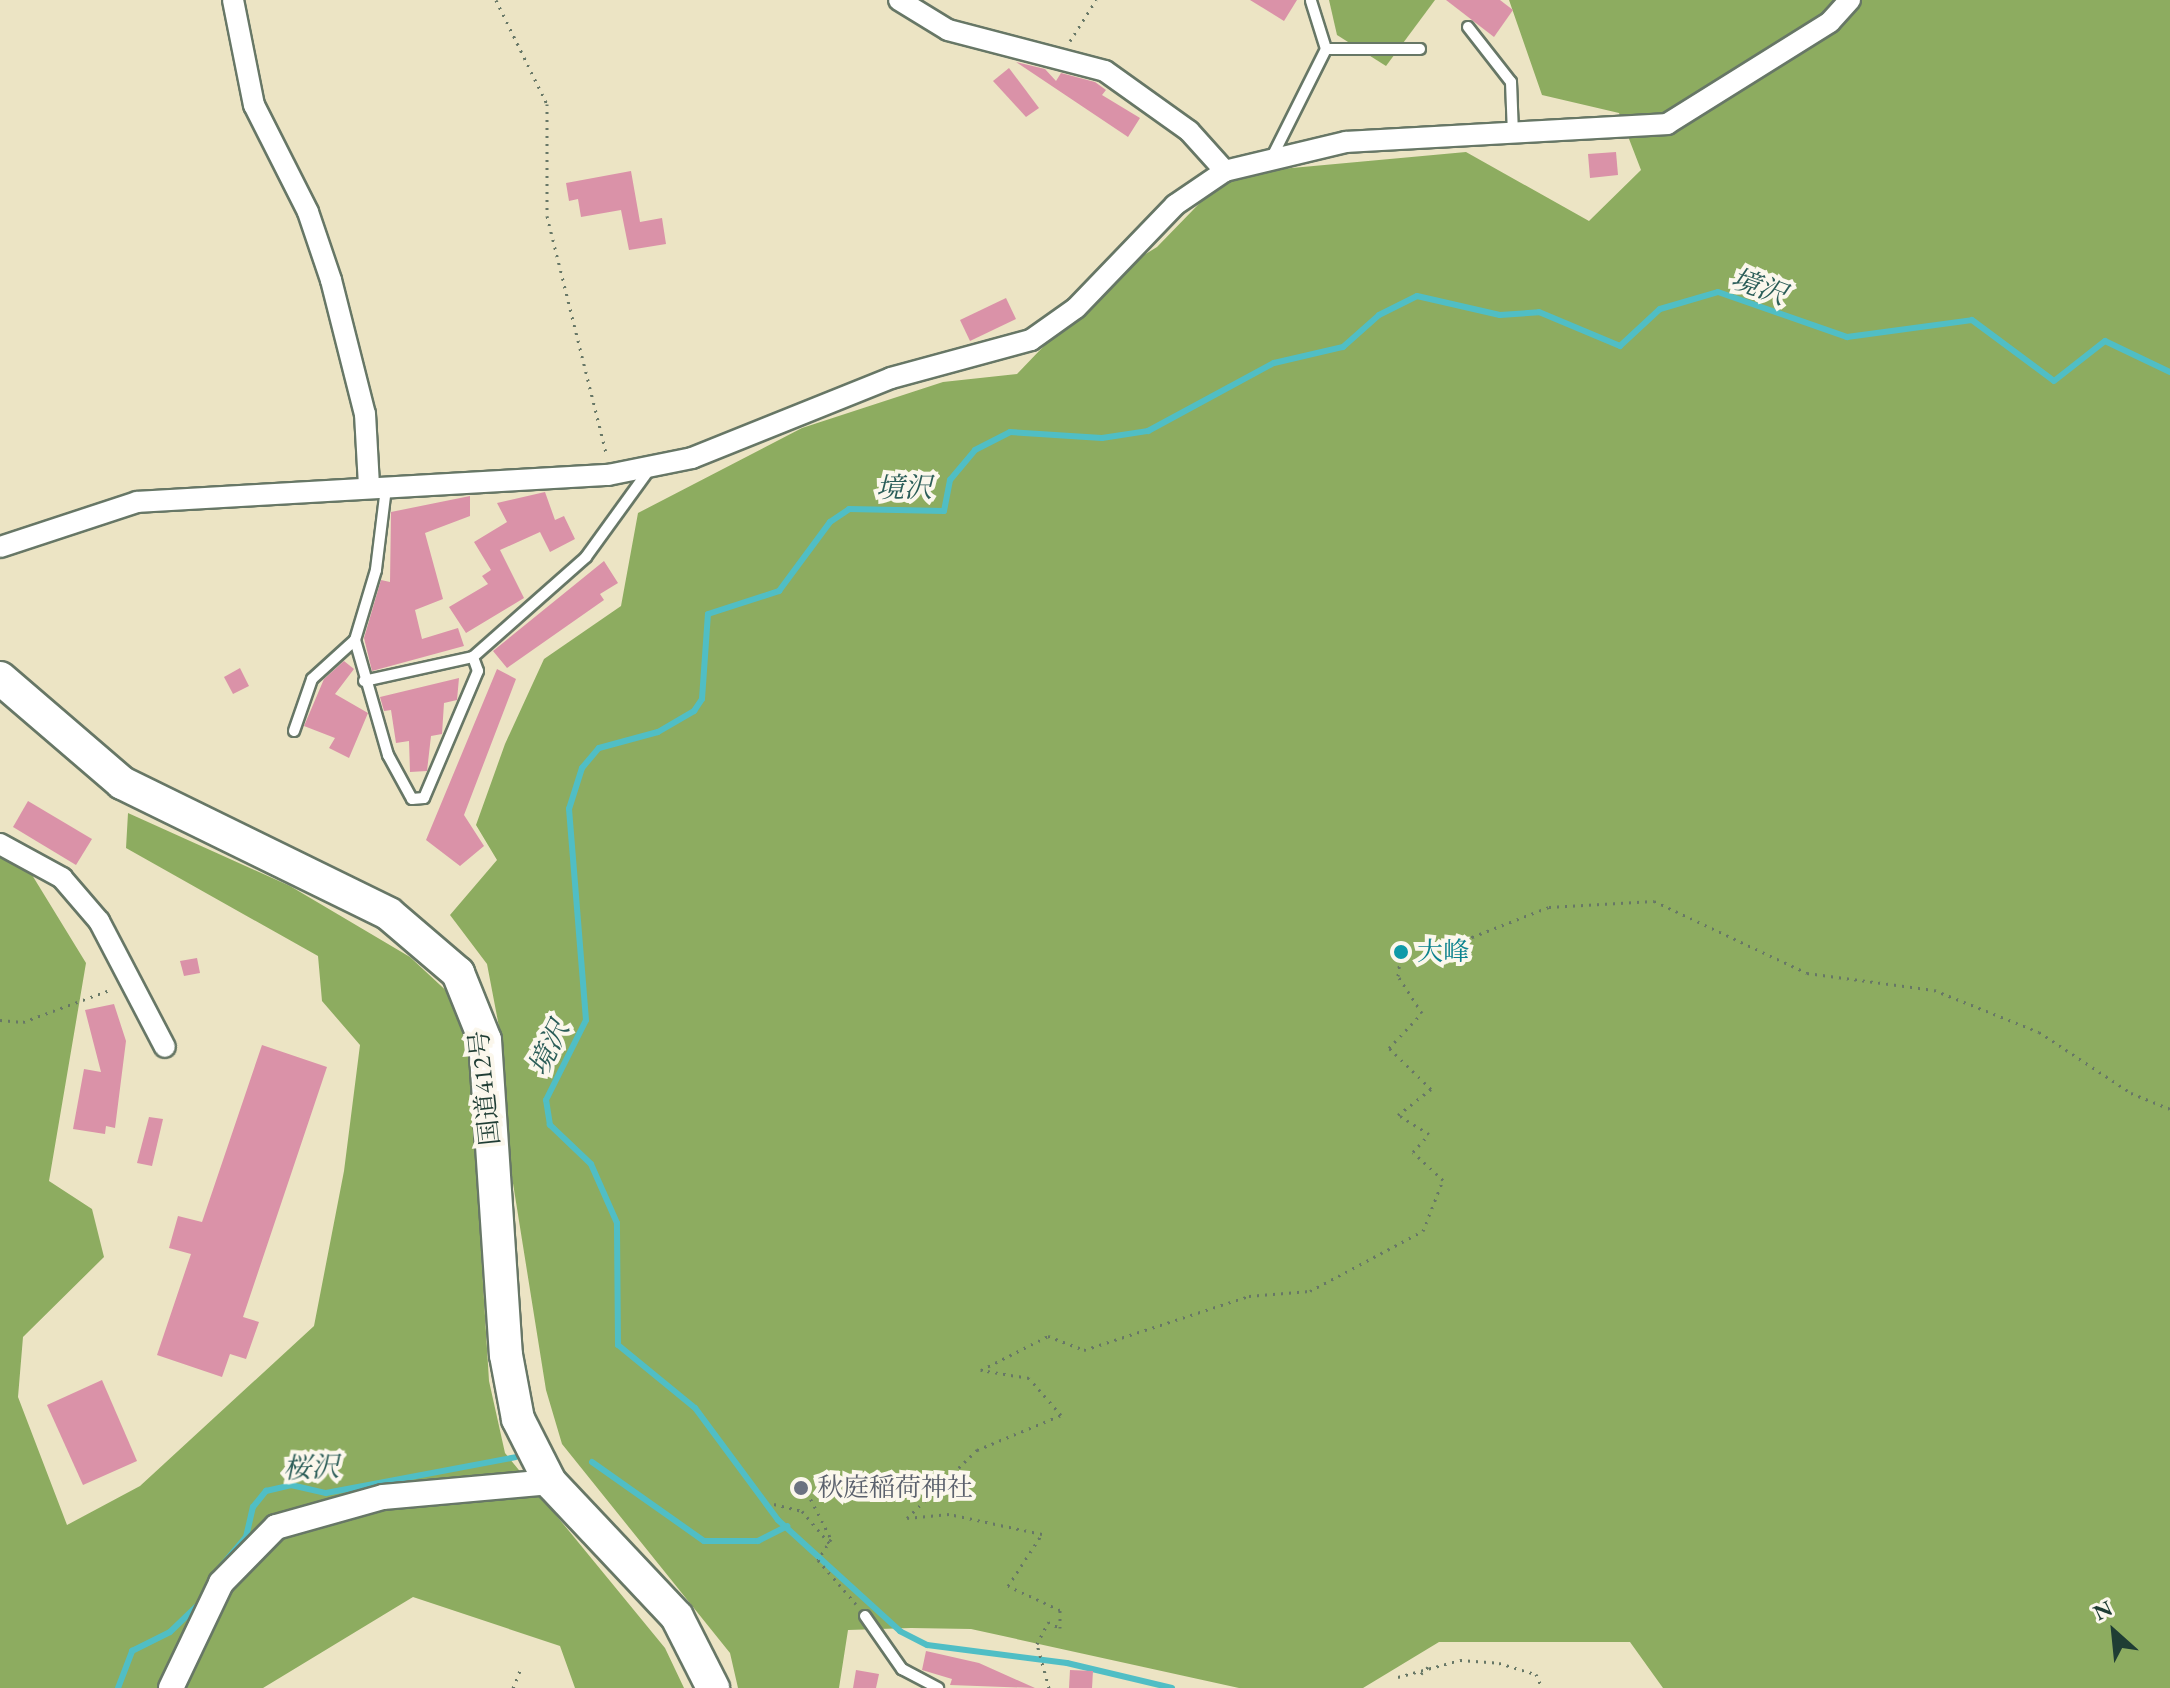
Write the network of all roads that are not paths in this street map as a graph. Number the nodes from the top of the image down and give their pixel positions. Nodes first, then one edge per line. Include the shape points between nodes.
1 (233, 0) edge
2 (899, 0) edge
3 (1850, 0) edge
4 (1311, 1) edge
5 (1468, 27) dead end
6 (1326, 49) junction
7 (1420, 49) dead end
8 (1514, 135) junction
9 (1272, 157) junction
10 (1225, 171) junction
11 (649, 470) junction
12 (378, 486) junction
13 (0, 547) edge
14 (355, 640) junction
15 (473, 657) junction
16 (0, 678) edge
17 (364, 681) junction
18 (294, 731) dead end
19 (0, 844) edge
20 (165, 1047) dead end
21 (550, 1482) junction
22 (865, 1616) road end
23 (171, 1688) edge
24 (713, 1688) edge
25 (938, 1688) edge

1 - 12 street via 254,105 308,212 331,280
2 - 10 street via 948,30 1062,54 1105,71 1189,131
3 - 8 street via 1830,22 1667,124
4 - 6 lane
5 - 8 lane via 1511,82
6 - 7 lane
6 - 9 lane
8 - 9 street via 1346,142
9 - 10 street
10 - 11 street via 1175,205 1076,308 1031,340 891,378
11 - 12 street
11 - 15 lane via 586,557
12 - 13 street via 137,502
12 - 14 lane via 376,570
14 - 17 lane
14 - 18 lane via 312,679
15 - 17 lane
15 - 17 lane via 478,671 424,798 412,799 388,755
16 - 21 highway, 国道412号 via 122,783 389,914 427,940 458,973 485,1040 506,1355 518,1419
19 - 20 street via 62,878 99,921
21 - 23 street via 370,1499 276,1527 221,1583
21 - 24 highway, 国道412号 via 677,1617
22 - 25 lane via 902,1669

